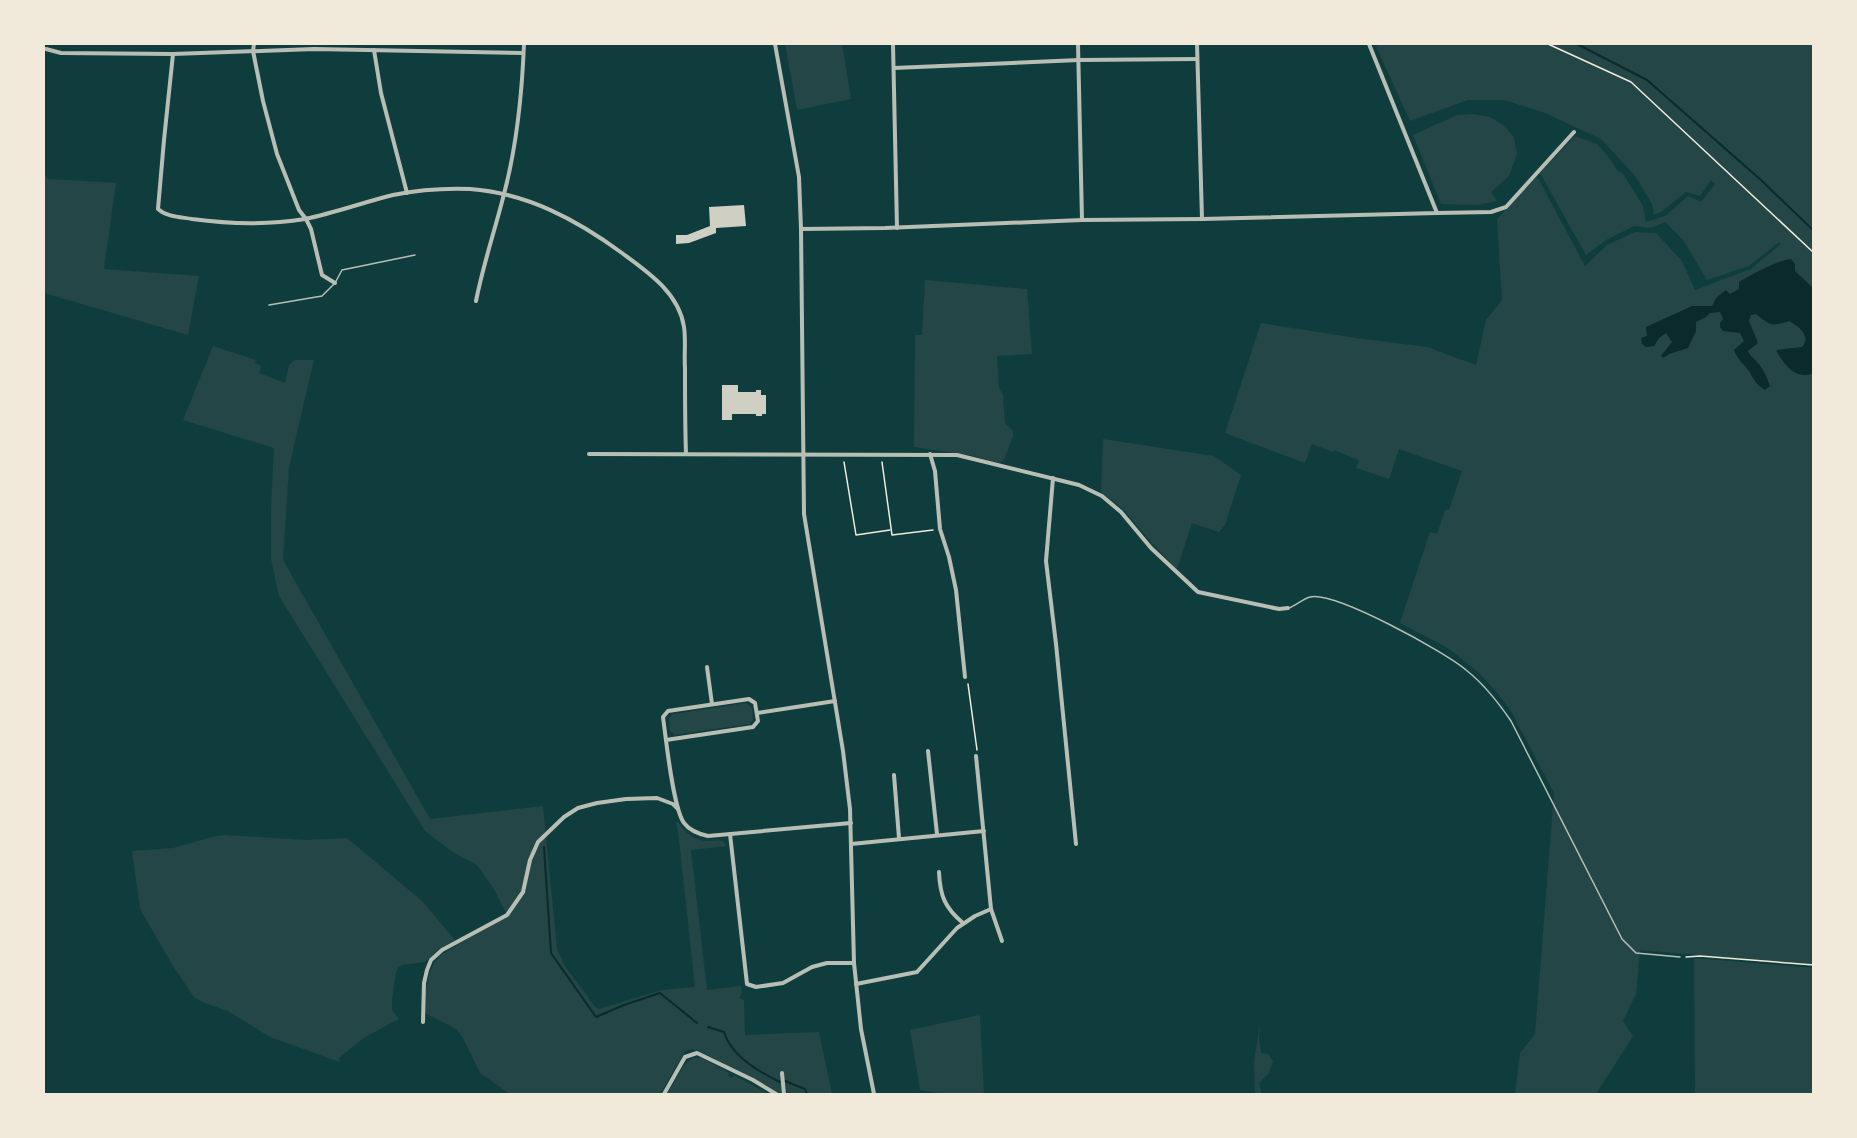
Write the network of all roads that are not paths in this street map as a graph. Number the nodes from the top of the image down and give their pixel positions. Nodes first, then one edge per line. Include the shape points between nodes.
1 (254, 44) edge
2 (524, 44) edge
3 (775, 44) edge
4 (893, 44) edge
5 (1078, 44) edge
6 (1197, 44) edge
7 (1370, 44) edge
8 (46, 49) dead end
9 (374, 50) junction
10 (253, 51) junction
11 (523, 53) junction
12 (173, 54) junction
13 (1197, 59) junction
14 (1079, 60) junction
15 (894, 68) junction
16 (1574, 132) dead end
17 (407, 193) junction
18 (504, 194) junction
19 (1437, 213) junction
20 (306, 219) junction
21 (1202, 219) junction
22 (1082, 220) junction
23 (897, 228) junction
24 (801, 229) junction
25 (415, 255) dead end
26 (335, 283) junction
27 (476, 301) dead end
28 (269, 305) dead end
29 (589, 454) dead end
30 (686, 454) junction
31 (804, 454) junction
32 (930, 454) junction
33 (1053, 477) junction
34 (1288, 608) joint
35 (707, 667) dead end
36 (965, 677) road end
37 (835, 700) junction
38 (712, 704) junction
39 (757, 713) junction
40 (666, 740) junction
41 (928, 751) dead end
42 (976, 756) road end
43 (894, 775) dead end
44 (678, 809) junction
45 (850, 823) junction
46 (984, 831) junction
47 (730, 834) junction
48 (937, 834) junction
49 (899, 838) junction
50 (851, 844) junction
51 (1076, 844) dead end
52 (939, 872) dead end
53 (991, 909) junction
54 (963, 923) junction
55 (1002, 941) dead end
56 (1680, 957) road end
57 (854, 963) junction
58 (856, 984) junction
59 (423, 1022) dead end
60 (782, 1073) dead end
61 (664, 1095) edge
62 (776, 1095) edge
63 (784, 1095) edge
64 (874, 1095) edge

1 - 10 street
2 - 11 street
3 - 24 street via 799,177
4 - 15 street
5 - 14 street
6 - 13 street
7 - 19 street
8 - 12 street via 62,53
9 - 10 street
9 - 11 street
9 - 17 street
10 - 12 street
10 - 20 street via 277,154
11 - 18 street via 518,124
12 - 20 street via 160,211 230,222
13 - 14 street
13 - 21 street
14 - 15 street
14 - 22 street
15 - 23 street
16 - 19 street via 1506,207 1491,212
17 - 18 street via 457,189
17 - 20 street
18 - 27 street
18 - 30 street via 572,219 647,272 670,294 684,327
19 - 21 street
20 - 26 street via 322,275
21 - 22 street
22 - 23 street
23 - 24 street
24 - 31 street
25 - 26 lane via 342,270
26 - 28 lane via 322,296
29 - 30 street
30 - 31 street
31 - 32 street
31 - 37 street via 804,514
32 - 33 street via 957,455
32 - 36 street via 940,530 956,590
33 - 34 street via 1102,496 1198,592
33 - 51 street via 1046,561
34 - 56 lane via 1310,597 1328,598 1372,616 1466,669 1511,721 1622,939 1636,953
35 - 38 street
37 - 39 street
37 - 45 street
38 - 39 street via 749,699 755,703
38 - 40 street via 668,711 663,717
39 - 40 street via 758,721 753,727
40 - 44 street
41 - 48 street
42 - 46 street
43 - 49 street
44 - 47 street via 695,832 708,836
44 - 59 street via 657,798 626,799 578,807 564,817 538,842 523,892 507,915 442,950 431,960 424,983
45 - 47 street
45 - 50 street
46 - 48 street
46 - 53 street
47 - 57 street via 747,984 756,987 783,983 826,963
48 - 49 street
49 - 50 street
50 - 57 street
52 - 54 street via 943,899
53 - 54 street
53 - 55 street
54 - 58 street via 916,972
57 - 58 street
58 - 64 street
60 - 63 street
61 - 62 street via 685,1057 696,1053

